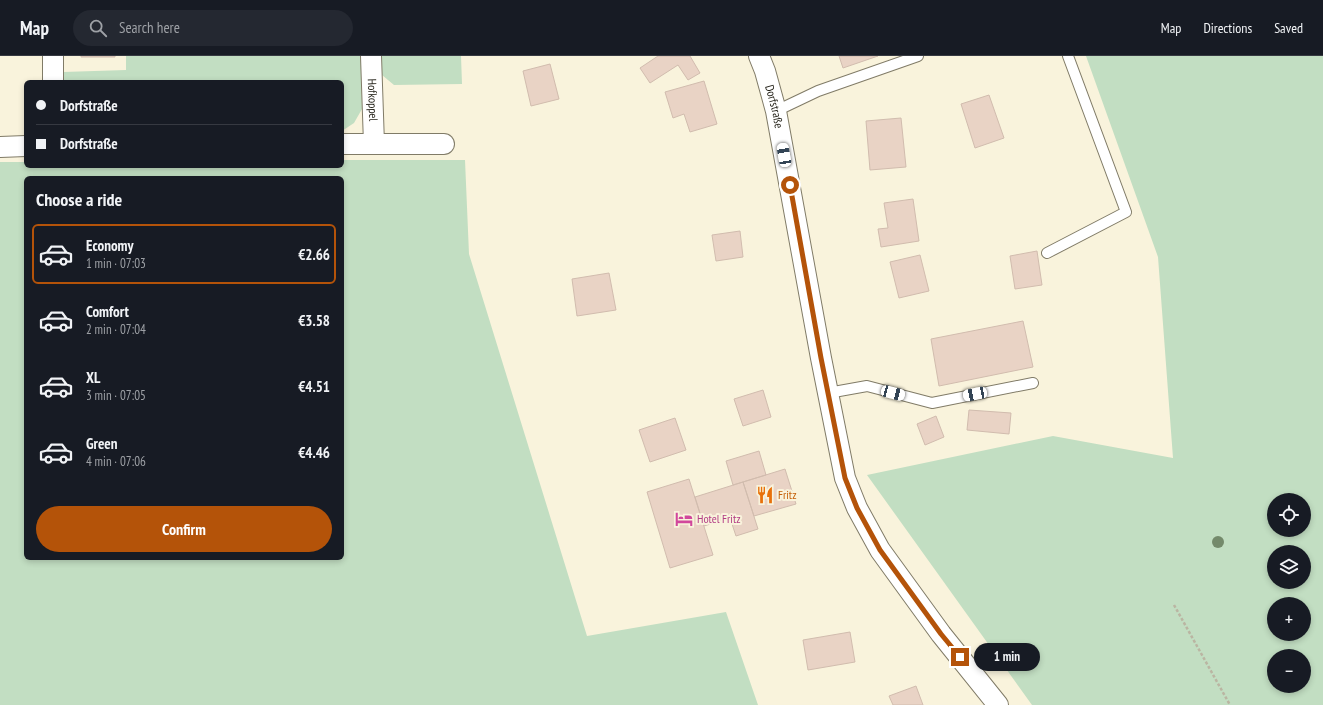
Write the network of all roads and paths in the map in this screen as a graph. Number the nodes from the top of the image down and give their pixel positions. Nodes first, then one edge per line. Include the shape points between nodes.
1 (53, 56) edge
2 (371, 56) edge
3 (759, 56) edge
4 (918, 56) edge
5 (1068, 56) edge
6 (53, 80) edge
7 (776, 111) junction
8 (344, 144) edge
9 (374, 144) junction
10 (444, 144) dead end
11 (24, 146) edge
12 (0, 147) edge
13 (1047, 254) dead end
14 (1033, 383) dead end
15 (828, 393) junction
16 (1174, 605) dead end
17 (998, 705) edge
18 (1230, 705) edge

1 - 6 street
2 - 9 street, Hofkoppel
3 - 7 street, Dorfstraße
4 - 7 lane via 818,91
5 - 13 lane via 1126,212
7 - 15 street, Dorfstraße
8 - 9 street
9 - 10 street
11 - 12 street
14 - 15 lane via 932,403 867,386
15 - 17 street, Dorfstraße via 845,478 857,508 880,550 931,621
16 - 18 path

